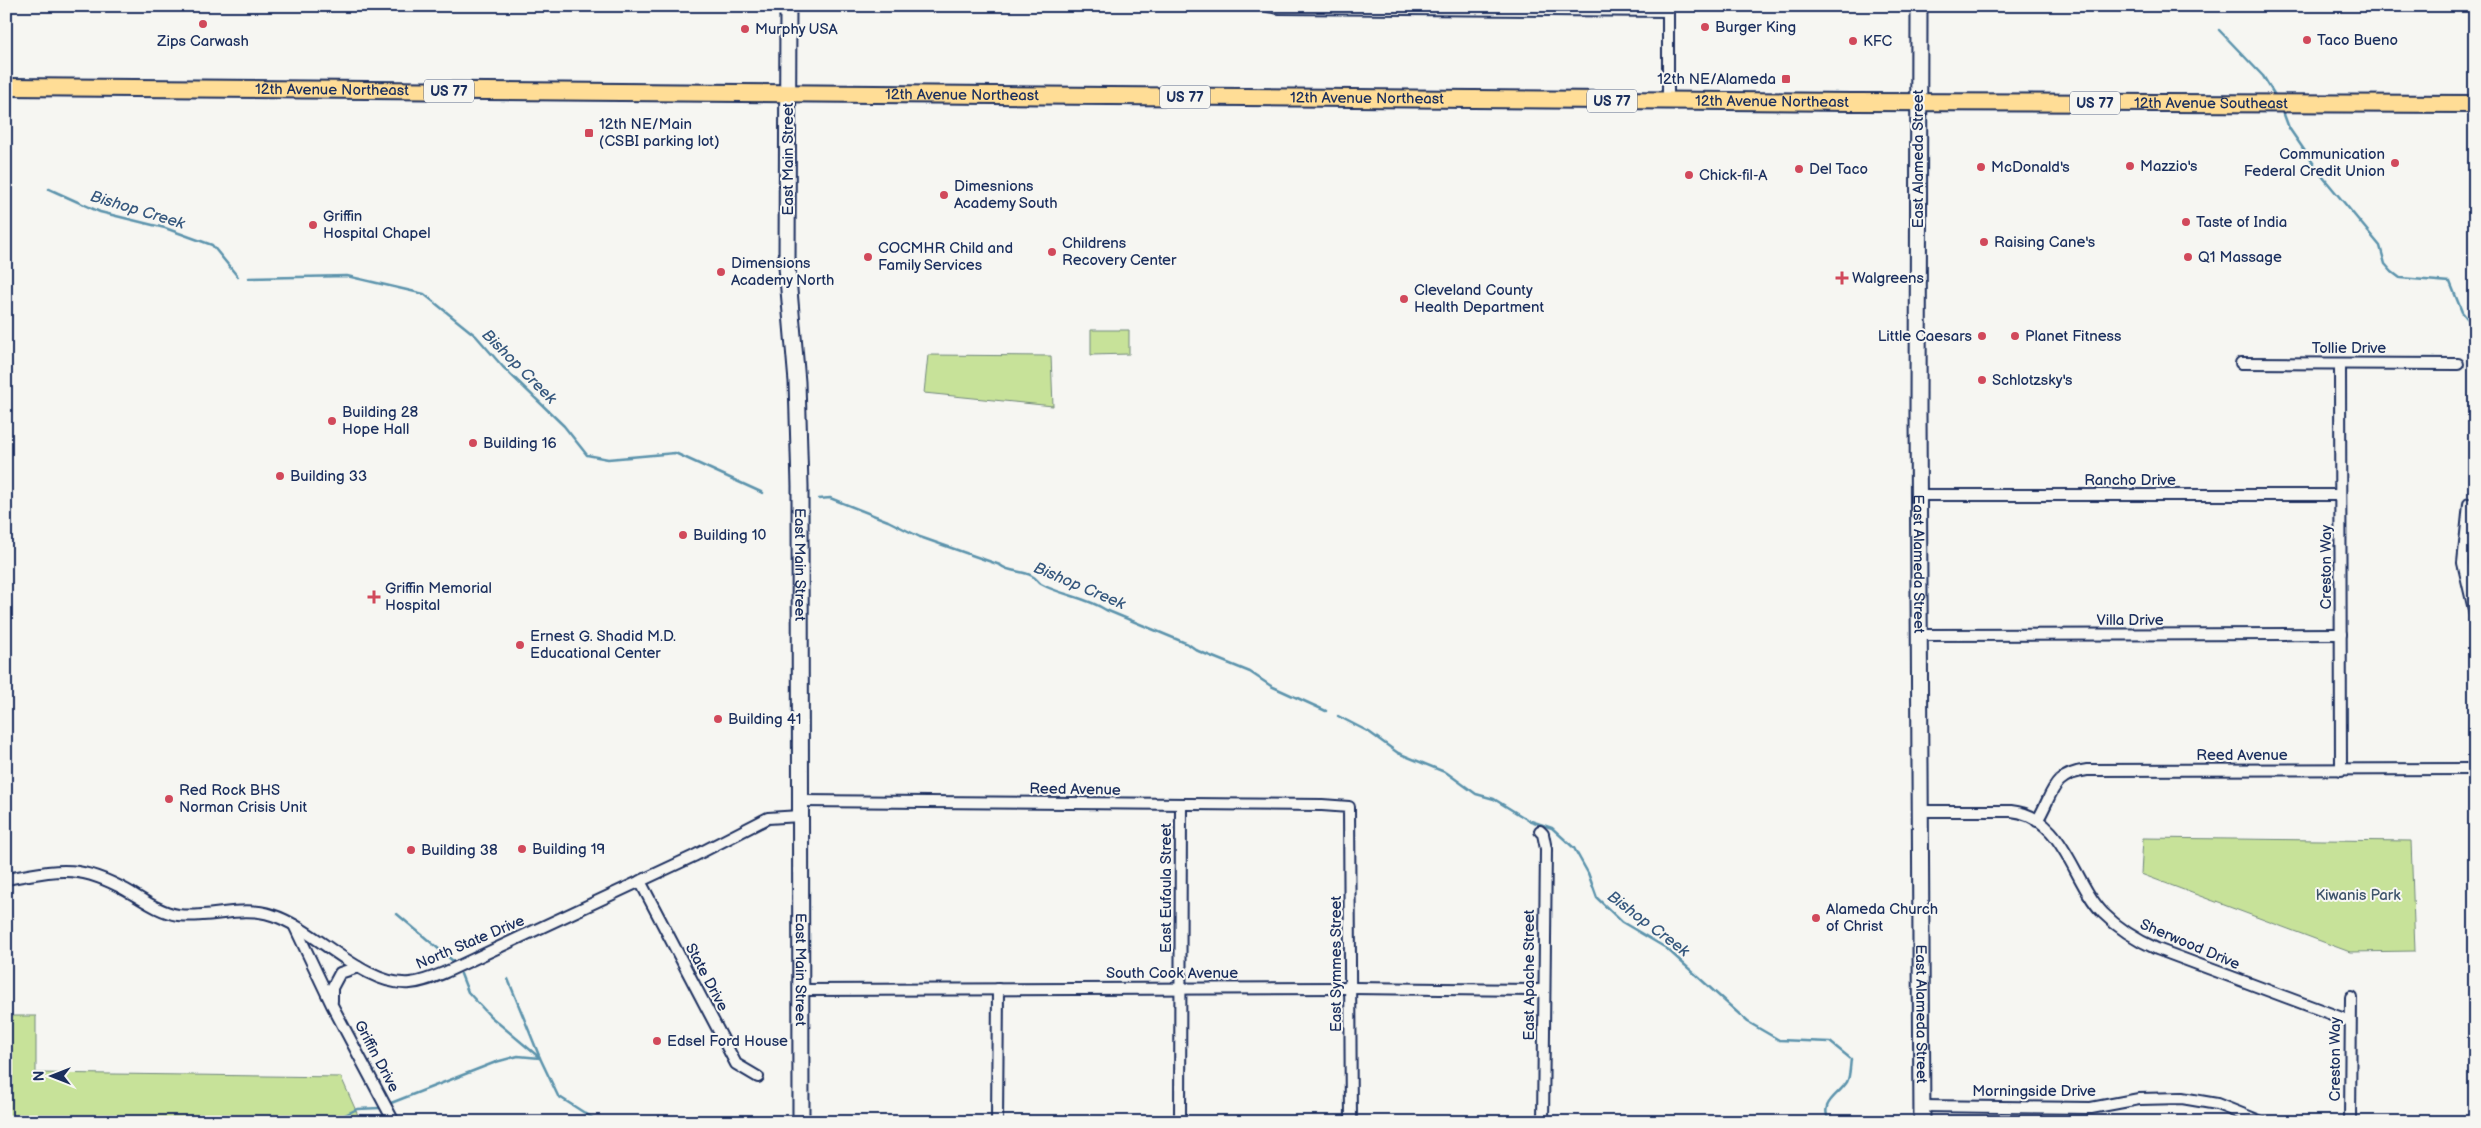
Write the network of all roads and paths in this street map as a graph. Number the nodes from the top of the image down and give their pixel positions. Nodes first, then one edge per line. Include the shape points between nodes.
1 (788, 6) edge
2 (1268, 6) edge
3 (1919, 6) edge
4 (1668, 9) edge
5 (6, 87) edge
6 (788, 94) junction
7 (1668, 101) junction
8 (1918, 103) junction
9 (2475, 104) edge
10 (2241, 363) dead end
11 (2340, 364) junction
12 (2458, 364) dead end
13 (1919, 494) junction
14 (2340, 495) junction
15 (2469, 504) dead end
16 (2475, 614) edge
17 (2341, 634) junction
18 (1920, 635) junction
19 (2475, 769) edge
20 (2341, 770) junction
21 (800, 801) junction
22 (1182, 805) junction
23 (1349, 807) joint
24 (1920, 811) junction
25 (800, 816) junction
26 (2037, 821) junction
27 (1540, 831) dead end
28 (6, 879) edge
29 (640, 881) junction
30 (294, 925) junction
31 (358, 967) junction
32 (1181, 988) junction
33 (1351, 988) junction
34 (998, 989) junction
35 (800, 990) junction
36 (1544, 990) junction
37 (2351, 997) dead end
38 (332, 1005) junction
39 (2350, 1021) junction
40 (800, 1037) junction
41 (758, 1077) dead end
42 (1922, 1106) junction
43 (394, 1122) edge
44 (792, 1122) edge
45 (801, 1122) edge
46 (996, 1122) edge
47 (1180, 1122) edge
48 (1351, 1122) edge
49 (1543, 1122) edge
50 (1922, 1122) edge
51 (2262, 1122) edge
52 (2350, 1122) edge

1 - 6 street, East Main Street
2 - 4 street
3 - 8 street, East Alameda Street
4 - 7 street
5 - 6 main road, 12th Avenue Northeast / US 77
6 - 7 main road, 12th Avenue Northeast / US 77
6 - 21 street, East Main Street via 787,266 797,382 800,486
7 - 8 main road, 12th Avenue Northeast / US 77
8 - 9 main road, 12th Avenue Southeast / US 77
8 - 13 street, East Alameda Street
10 - 11 street, Tollie Drive
11 - 12 street, Tollie Drive
11 - 14 street, Creston Way
13 - 14 street, Rancho Drive
13 - 18 street, East Alameda Street
14 - 17 street, Creston Way
15 - 16 street via 2463,562
17 - 18 street, Villa Drive
17 - 20 street, Creston Way
18 - 24 street, East Alameda Street
19 - 20 street, Reed Avenue
20 - 26 street, Reed Avenue via 2072,772 2061,778 2053,789
21 - 22 street, Reed Avenue
21 - 25 street, East Main Street
22 - 23 street, Reed Avenue via 1322,804
22 - 32 street, East Eufaula Street
23 - 33 street, East Symmes Street
24 - 26 street, Sherwood Drive via 2011,811
24 - 42 street, East Alameda Street
25 - 29 street, North State Drive via 768,818
25 - 35 street, East Main Street
26 - 39 street, Sherwood Drive via 2061,843 2097,906 2133,937 2157,950
27 - 36 street, East Apache Street via 1546,849
28 - 30 street, North State Drive via 53,870 75,871 102,878 162,910 176,914 253,912 272,914
29 - 31 street, North State Drive via 424,981 396,982
29 - 41 street, State Drive via 736,1064
30 - 31 street, North State Drive
30 - 38 street, Griffin Drive
31 - 38 street via 340,973 332,988
32 - 33 street, South Cook Avenue
32 - 34 street, South Cook Avenue
32 - 47 street, East Eufaula Street
33 - 36 street, South Cook Avenue
33 - 48 street, East Symmes Street
34 - 35 street, South Cook Avenue
34 - 46 street
35 - 40 street, East Main Street
36 - 49 street, East Apache Street
37 - 39 street, Creston Way
38 - 43 street, Griffin Drive
39 - 52 street, Creston Way
40 - 44 street
40 - 45 street, East Main Street
42 - 50 street, East Alameda Street
42 - 51 street, Morningside Drive via 2091,1108 2139,1099 2175,1098 2217,1104

